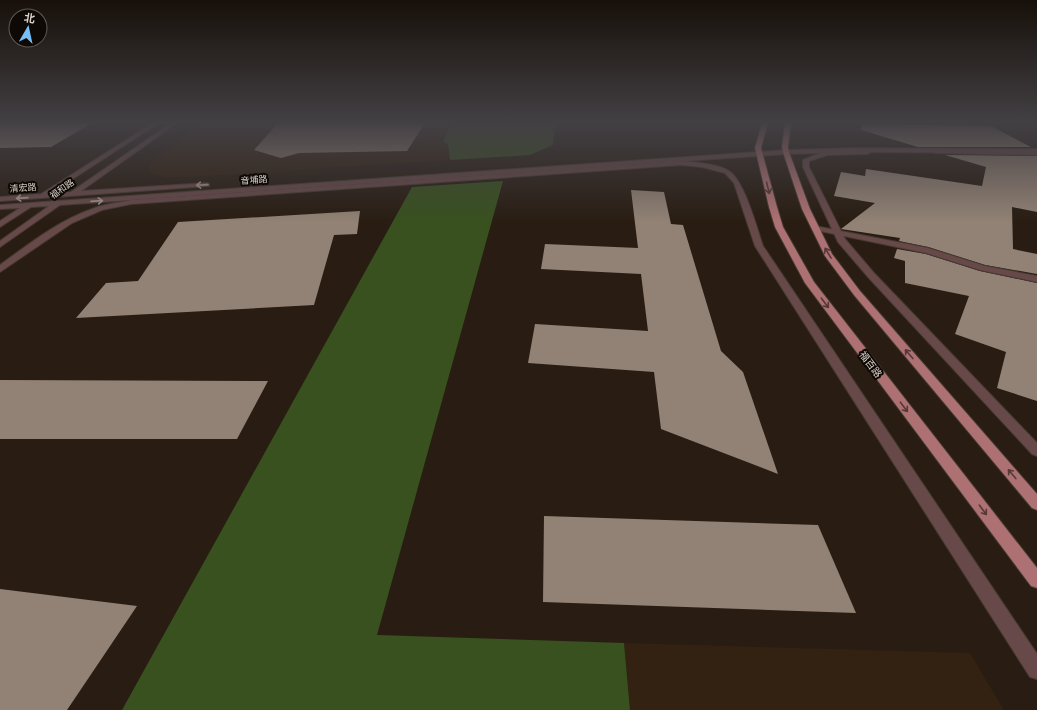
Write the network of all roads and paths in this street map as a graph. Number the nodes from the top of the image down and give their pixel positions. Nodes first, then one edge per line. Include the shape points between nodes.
1 (105, 156) edge
2 (126, 156) edge
3 (675, 156) edge
4 (691, 156) edge
5 (760, 156) edge
6 (788, 156) edge
7 (814, 156) edge
8 (235, 183) dead end
9 (212, 185) dead end
10 (72, 194) junction
11 (43, 196) junction
12 (0, 199) edge
13 (58, 204) junction
14 (28, 206) junction
15 (0, 208) edge
16 (0, 225) edge
17 (815, 228) junction
18 (837, 232) junction
19 (0, 244) edge
20 (0, 269) edge
21 (1037, 279) edge
22 (1037, 451) edge
23 (1037, 504) edge
24 (1037, 581) edge
25 (1037, 670) edge

1 - 11 street, 福和路
2 - 10 street, 福和路
3 - 8 street, 音埔路
13 -> 4 street, 音埔路
5 -> 24 main road, 福百路 via 779,227 810,283
6 - 17 main road
7 - 18 street via 806,160 806,167
9 -> 10 street
10 - 11 street, 清宏路
10 - 13 street, 福和路
11 -> 12 street, 清宏路
11 - 14 street, 福和路
13 - 14 street, 清宏路
13 - 19 street, 福和路
14 - 15 street, 清宏路
14 - 16 street, 福和路
17 - 18 street
23 -> 17 main road via 856,293 828,254
18 - 21 street via 928,250 983,268
18 - 22 street via 871,275
20 - 25 street via 46,235 70,221 95,210 131,202 681,163 702,165 727,172 737,182 759,246

